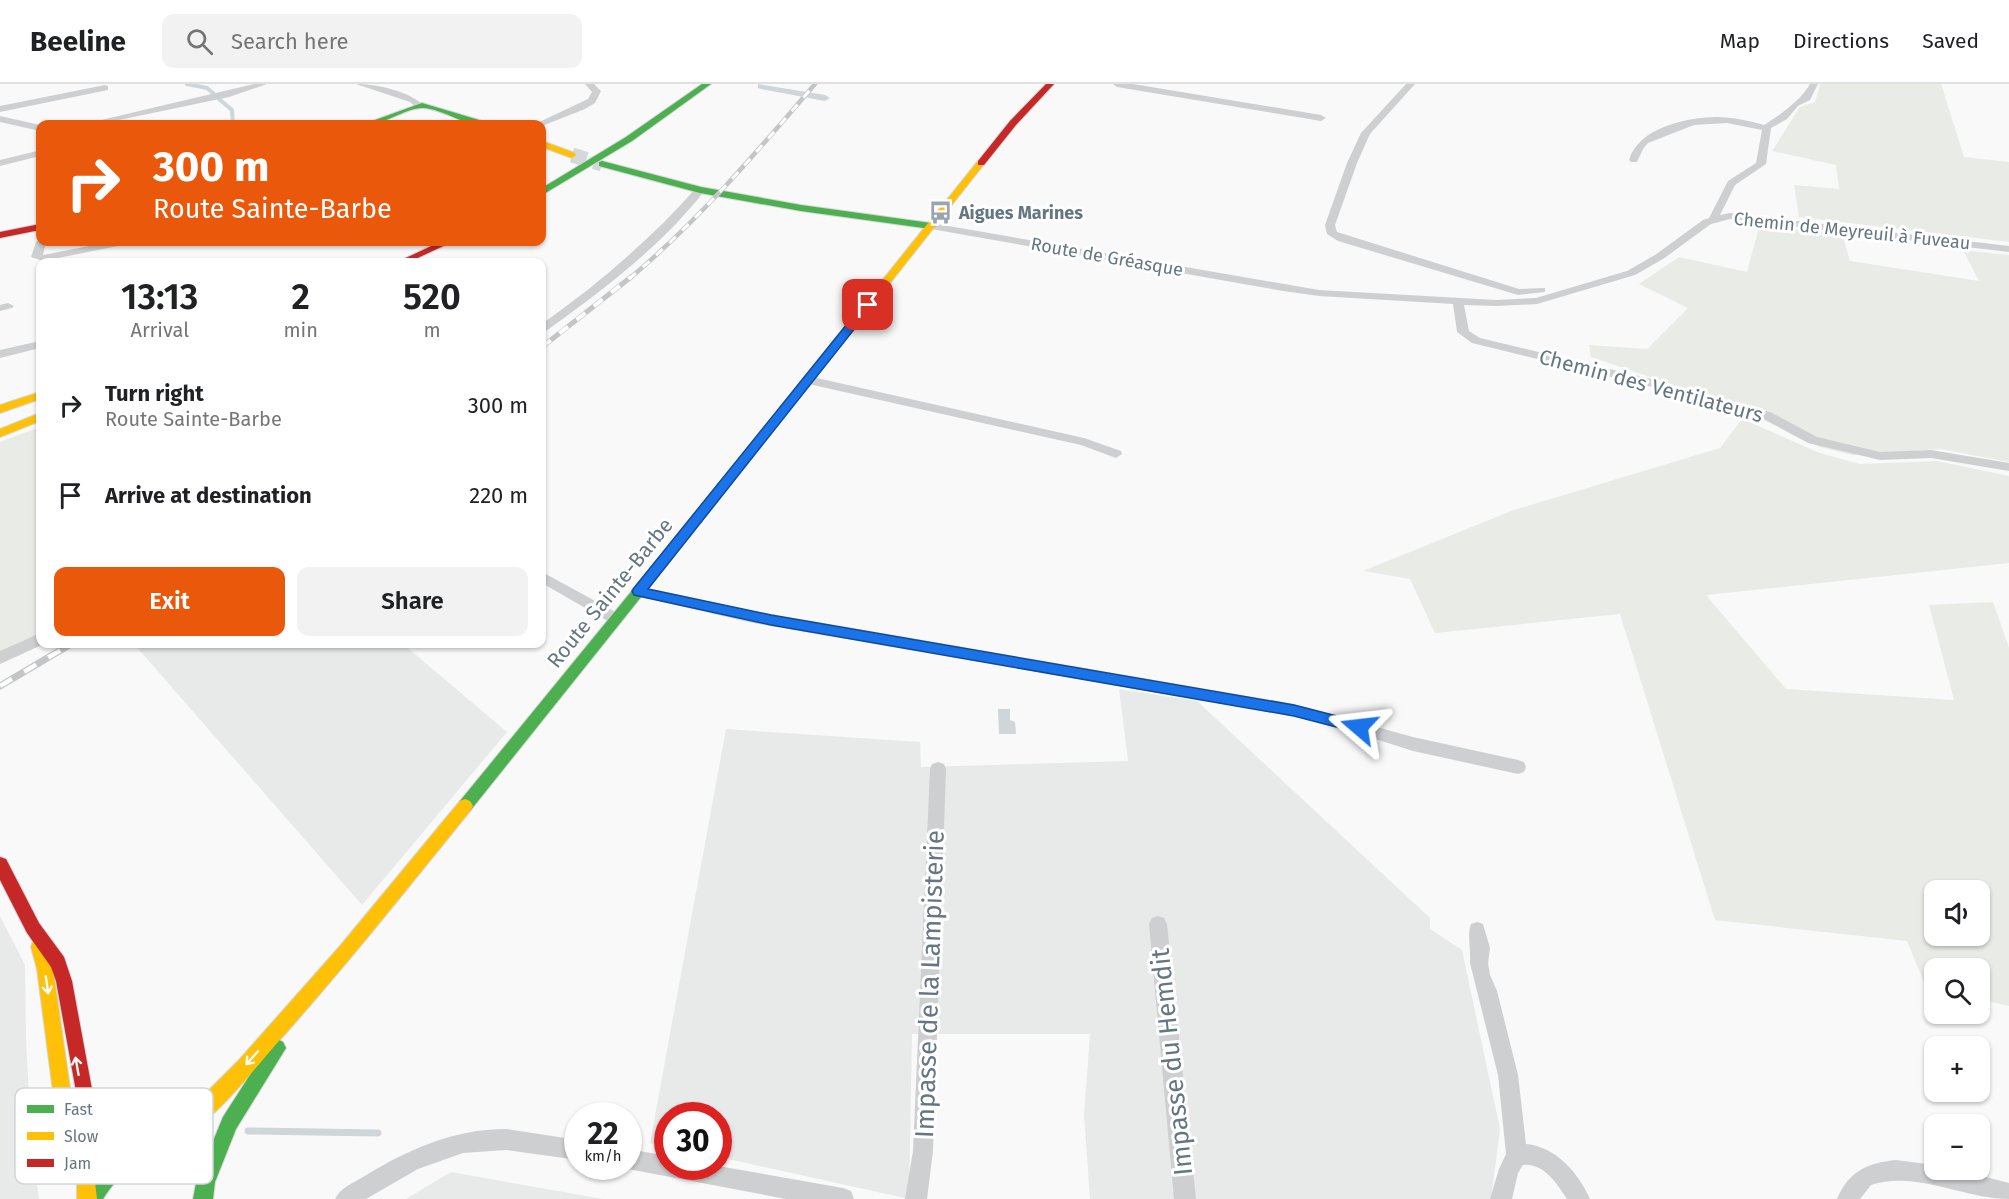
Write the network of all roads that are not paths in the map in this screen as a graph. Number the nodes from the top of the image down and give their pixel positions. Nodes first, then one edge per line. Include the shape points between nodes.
1 (263, 84) edge
2 (360, 84) edge
3 (589, 84) edge
4 (692, 84) edge
5 (707, 84) edge
6 (1050, 84) edge
7 (1117, 84) edge
8 (1411, 84) edge
9 (1814, 84) edge
10 (105, 88) dead end
11 (420, 106) junction
12 (0, 109) edge
13 (1321, 118) dead end
14 (0, 119) edge
15 (108, 120) edge
16 (380, 120) edge
17 (469, 120) edge
18 (546, 121) edge
19 (36, 127) edge
20 (1766, 128) junction
21 (546, 145) edge
22 (36, 154) edge
23 (572, 155) tunnel mouth
24 (1634, 160) dead end
25 (0, 163) edge
26 (602, 164) tunnel mouth
27 (546, 179) edge
28 (546, 190) edge
29 (700, 190) junction
30 (1713, 220) junction
31 (931, 226) junction
32 (36, 228) edge
33 (0, 235) edge
34 (40, 246) edge
35 (103, 246) edge
36 (419, 246) edge
37 (436, 246) edge
38 (2009, 249) edge
39 (43, 258) edge
40 (43, 258) edge
41 (399, 258) edge
42 (402, 258) edge
43 (1471, 278) junction
44 (1283, 288) joint
45 (1575, 291) junction
46 (1458, 301) junction
47 (1484, 303) junction
48 (546, 326) edge
49 (36, 346) edge
50 (0, 354) edge
51 (808, 380) junction
52 (36, 386) edge
53 (36, 396) edge
54 (0, 399) edge
55 (36, 407) edge
56 (0, 410) edge
57 (36, 419) edge
58 (0, 420) edge
59 (0, 433) edge
60 (1116, 454) dead end
61 (2009, 467) edge
62 (546, 579) edge
63 (638, 591) junction
64 (616, 619) junction
65 (36, 641) edge
66 (0, 658) edge
67 (1518, 767) dead end
68 (938, 769) dead end
69 (0, 864) edge
70 (1158, 924) dead end
71 (33, 928) junction
72 (1477, 930) dead end
73 (320, 984) junction
74 (61, 1088) edge
75 (82, 1088) edge
76 (213, 1101) edge
77 (564, 1148) edge
78 (1516, 1156) junction
79 (213, 1164) edge
80 (732, 1179) edge
81 (86, 1184) edge
82 (102, 1184) edge
83 (2009, 1194) edge
84 (90, 1199) edge
85 (346, 1199) edge
86 (843, 1199) edge
87 (916, 1199) edge
88 (1185, 1199) edge
89 (1501, 1199) edge
90 (1579, 1199) edge
91 (1848, 1199) edge

1 - 15 street
2 - 11 street via 413,100
3 - 18 street via 597,91 592,101
4 - 27 main road
5 - 28 main road
6 - 31 main road, Route Sainte-Barbe via 1013,123
7 - 13 street
8 - 43 street via 1366,134 1330,229 1342,239
9 - 20 street via 1807,98
10 - 12 street
11 - 16 main road
11 - 17 main road
14 - 19 street
20 - 24 street via 1729,120 1692,120 1645,140 1637,148
20 - 30 street via 1761,164 1731,183
21 - 23 main road
22 - 25 street
26 - 29 main road
29 - 31 main road
29 - 48 street via 633,259
30 - 38 street, Chemin de Meyreuil à Fuveau via 1730,216 1758,218
30 - 45 street, Chemin de Meyreuil à Fuveau via 1631,273
31 - 44 street, Route de Gréasque
31 - 51 main road, Route Sainte-Barbe
32 - 33 main road
34 - 39 street via 36,257
35 - 40 street
36 - 41 main road
37 - 42 main road
43 - 45 street via 1523,292 1557,285
43 - 47 street
44 - 46 street, Chemin de Meyreuil à Fuveau
45 - 47 street, Chemin de Meyreuil à Fuveau via 1537,301
46 - 47 street, Chemin de Meyreuil à Fuveau
46 - 61 street, Chemin des Ventilateurs via 1463,332 1476,340 1766,415 1824,443 1880,456 1931,454
49 - 50 street
51 - 60 street via 1084,442
51 - 63 main road, Route Sainte-Barbe
52 - 54 main road
53 - 56 main road
55 - 58 main road
57 - 59 main road
62 - 64 street
63 - 64 main road, Route Sainte-Barbe
63 - 67 street via 753,617 1304,712 1413,744
64 - 73 main road, Route Sainte-Barbe
65 - 66 street
68 - 87 street, Impasse de la Lampisterie via 923,1151
69 - 71 main road
70 - 88 street, Impasse du Hemdit
71 -> 74 main road via 45,969
75 -> 71 main road via 64,981 58,963
72 - 78 street via 1481,975 1508,1075
73 -> 76 main road, Route Sainte-Barbe
73 - 79 main road, Route Sainte-Barbe via 225,1127
77 - 85 street via 522,1140 480,1140 403,1165
78 - 89 street
78 - 90 street via 1528,1153 1541,1158 1559,1171
80 - 86 street
81 -> 84 main road
82 - 84 main road
83 - 91 street via 1911,1171 1882,1172 1864,1178

